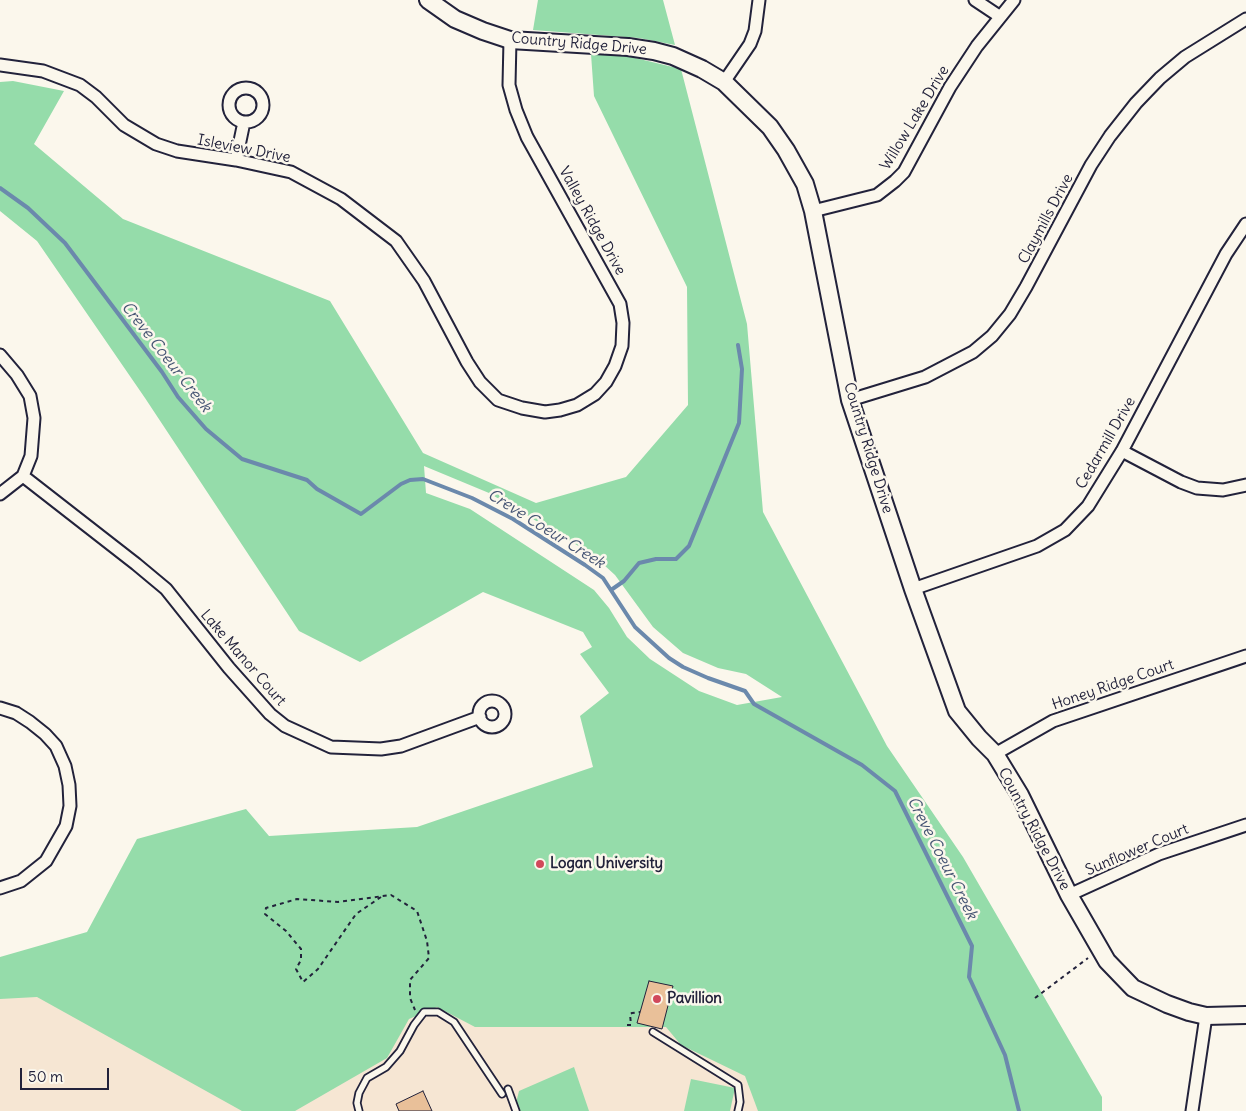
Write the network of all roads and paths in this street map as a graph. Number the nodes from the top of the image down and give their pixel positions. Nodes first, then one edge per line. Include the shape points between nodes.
1 (428, 0) edge
2 (759, 0) edge
3 (975, 0) edge
4 (1014, 0) edge
5 (999, 16) junction
6 (1246, 19) edge
7 (510, 40) junction
8 (0, 65) edge
9 (724, 82) junction
10 (244, 122) dead end
11 (236, 160) junction
12 (813, 211) junction
13 (1246, 224) edge
14 (0, 355) edge
15 (850, 400) junction
16 (577, 405) joint
17 (1122, 451) junction
18 (23, 476) junction
19 (1246, 485) edge
20 (0, 494) edge
21 (913, 589) junction
22 (1246, 656) edge
23 (0, 708) edge
24 (480, 717) dead end
25 (994, 754) junction
26 (1246, 825) edge
27 (0, 888) edge
28 (1069, 895) junction
29 (381, 897) junction
30 (1088, 958) dead end
31 (1035, 998) dead end
32 (640, 1012) dead end
33 (1246, 1015) edge
34 (1206, 1016) junction
35 (419, 1019) junction
36 (627, 1025) dead end
37 (653, 1032) dead end
38 (508, 1089) dead end
39 (502, 1094) dead end
40 (359, 1111) edge
41 (516, 1111) edge
42 (738, 1111) edge
43 (1192, 1111) edge

1 - 7 street, Country Ridge Drive via 455,19
2 - 9 street via 750,44
3 - 5 street
4 - 5 street, Willow Lake Drive
5 - 12 street, Willow Lake Drive via 950,87 917,150 895,182 877,195
6 - 15 street, Claymills Drive via 1185,57 1136,103 1091,165 1026,287 992,336 973,352 925,377
7 - 9 street, Country Ridge Drive via 654,51 702,68
7 - 16 street, Valley Ridge Drive via 509,85 527,137 620,304 622,346 615,366 595,394
8 - 11 street, Isleview Drive via 43,71 80,85 124,125 156,144 177,151
9 - 12 street, Country Ridge Drive via 770,128 786,150 805,184
10 - 11 street
11 - 16 street, Isleview Drive via 291,172 318,185 396,241 424,281 467,362 480,382 498,400 545,412
12 - 15 street, Country Ridge Drive
13 - 17 street, Cedarmill Drive via 1226,254
14 - 18 street via 30,396 34,418 31,456
15 - 21 street, Country Ridge Drive
17 - 19 street via 1197,488 1223,490
17 - 21 street, Cedarmill Drive via 1088,506 1064,530 1038,546
18 - 20 street
18 - 24 street, Lake Manor Court via 166,589 228,668 285,726 331,747 381,749 401,746
21 - 25 street, Country Ridge Drive via 957,711
22 - 25 street, Honey Ridge Court via 1053,721
23 - 27 street via 30,722 56,746 65,766 70,806 66,826 46,861 21,881
25 - 28 street, Country Ridge Drive via 1020,795
26 - 28 street, Sunflower Court via 1159,854
28 - 34 street, Country Ridge Drive via 1107,961 1132,988 1167,1004
29 - 29 path via 338,902 297,899 266,908 265,914 301,949 301,960 296,969 303,982 318,969 356,914
29 - 35 path via 392,895 417,911 427,941 429,958 410,980 410,998
30 - 31 path
32 - 36 path via 632,1012 631,1024
33 - 34 street, Country Ridge Drive
34 - 43 street
35 - 39 lane via 424,1012 438,1012 454,1022
35 - 40 lane via 400,1051 386,1066 366,1078 359,1093
37 - 42 lane via 738,1085
38 - 41 lane

